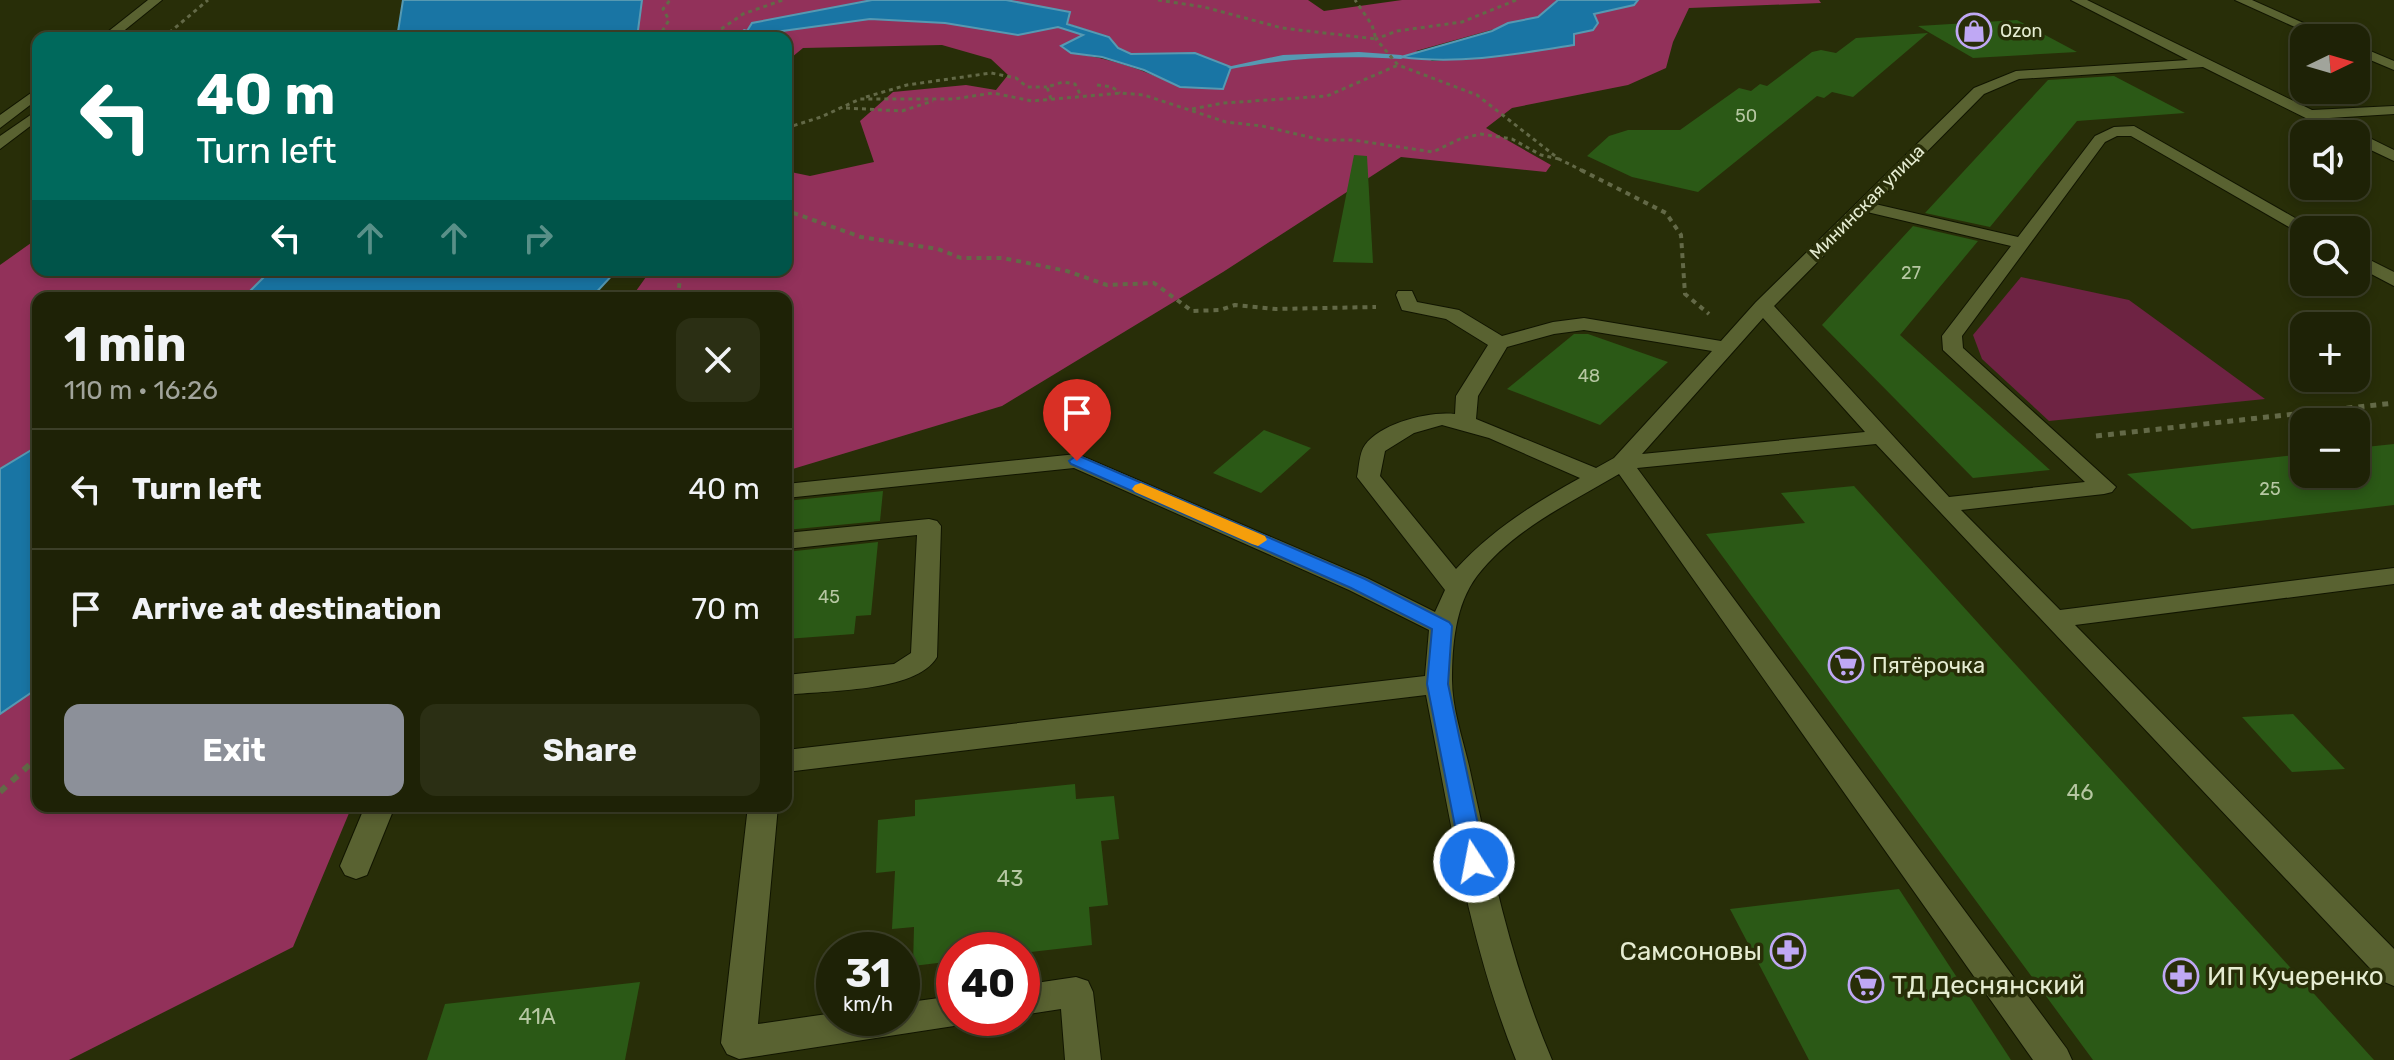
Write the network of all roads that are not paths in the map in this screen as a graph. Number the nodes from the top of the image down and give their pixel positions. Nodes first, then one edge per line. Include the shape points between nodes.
1 (156, 0) edge
2 (175, 0) edge
3 (2077, 0) edge
4 (2241, 0) edge
5 (2297, 24) edge
6 (115, 32) edge
7 (136, 32) edge
8 (2370, 55) edge
9 (2206, 63) junction
10 (2394, 66) edge
11 (32, 97) edge
12 (2394, 110) edge
13 (2309, 114) junction
14 (32, 118) edge
15 (2321, 120) edge
16 (0, 123) edge
17 (0, 144) edge
18 (2370, 144) edge
19 (2394, 156) edge
20 (1863, 206) junction
21 (2290, 220) edge
22 (2022, 243) junction
23 (2370, 266) edge
24 (2394, 280) edge
25 (1407, 300) road end
26 (1763, 306) junction
27 (1729, 342) junction
28 (1499, 343) junction
29 (1465, 422) junction
30 (1882, 437) junction
31 (1622, 463) junction
32 (1595, 476) junction
33 (792, 490) edge
34 (1943, 505) junction
35 (792, 540) edge
36 (2394, 576) edge
37 (1458, 589) junction
38 (2054, 619) junction
39 (1442, 626) junction
40 (792, 684) edge
41 (1438, 684) junction
42 (792, 760) edge
43 (378, 812) edge
44 (762, 812) edge
45 (356, 866) dead end
46 (2394, 971) edge
47 (1040, 997) edge
48 (936, 1014) edge
49 (738, 1052) edge
50 (1083, 1060) edge
51 (1534, 1060) edge
52 (2054, 1060) edge

1 - 6 street
2 - 7 street
3 - 9 street
4 - 5 street
8 - 10 street
9 - 13 street
9 - 20 street, Мининская улица via 2016,75 1979,91
11 - 16 street
12 - 13 street
13 - 15 street
14 - 17 street
18 - 19 street
20 - 22 street
20 - 26 street, Мининская улица
21 - 22 street via 2134,131 2114,132 2100,139
22 - 34 street via 1952,336 1953,350 2104,487
23 - 24 street
25 - 28 street via 1452,314
26 - 27 street, Мининская улица
26 - 30 street
27 - 28 street via 1584,324
27 - 31 street, Мининская улица
28 - 29 street via 1467,396
29 - 32 street
29 - 37 street via 1439,419 1399,430 1374,448 1368,477
30 - 31 street
30 - 34 street
31 - 32 street, Мининская улица
31 - 52 street
32 - 37 street, Мининская улица via 1498,540 1465,574
33 - 39 street via 1077,461
34 - 38 street
35 - 40 street via 929,526 924,657 900,673
36 - 38 street
37 - 39 street, Мининская улица
38 - 46 street
39 - 41 street, Мининская улица
41 - 42 street
41 - 51 street, Мининская улица via 1480,892
43 - 45 street
44 - 49 street
47 - 50 street via 1076,992
48 - 49 street

